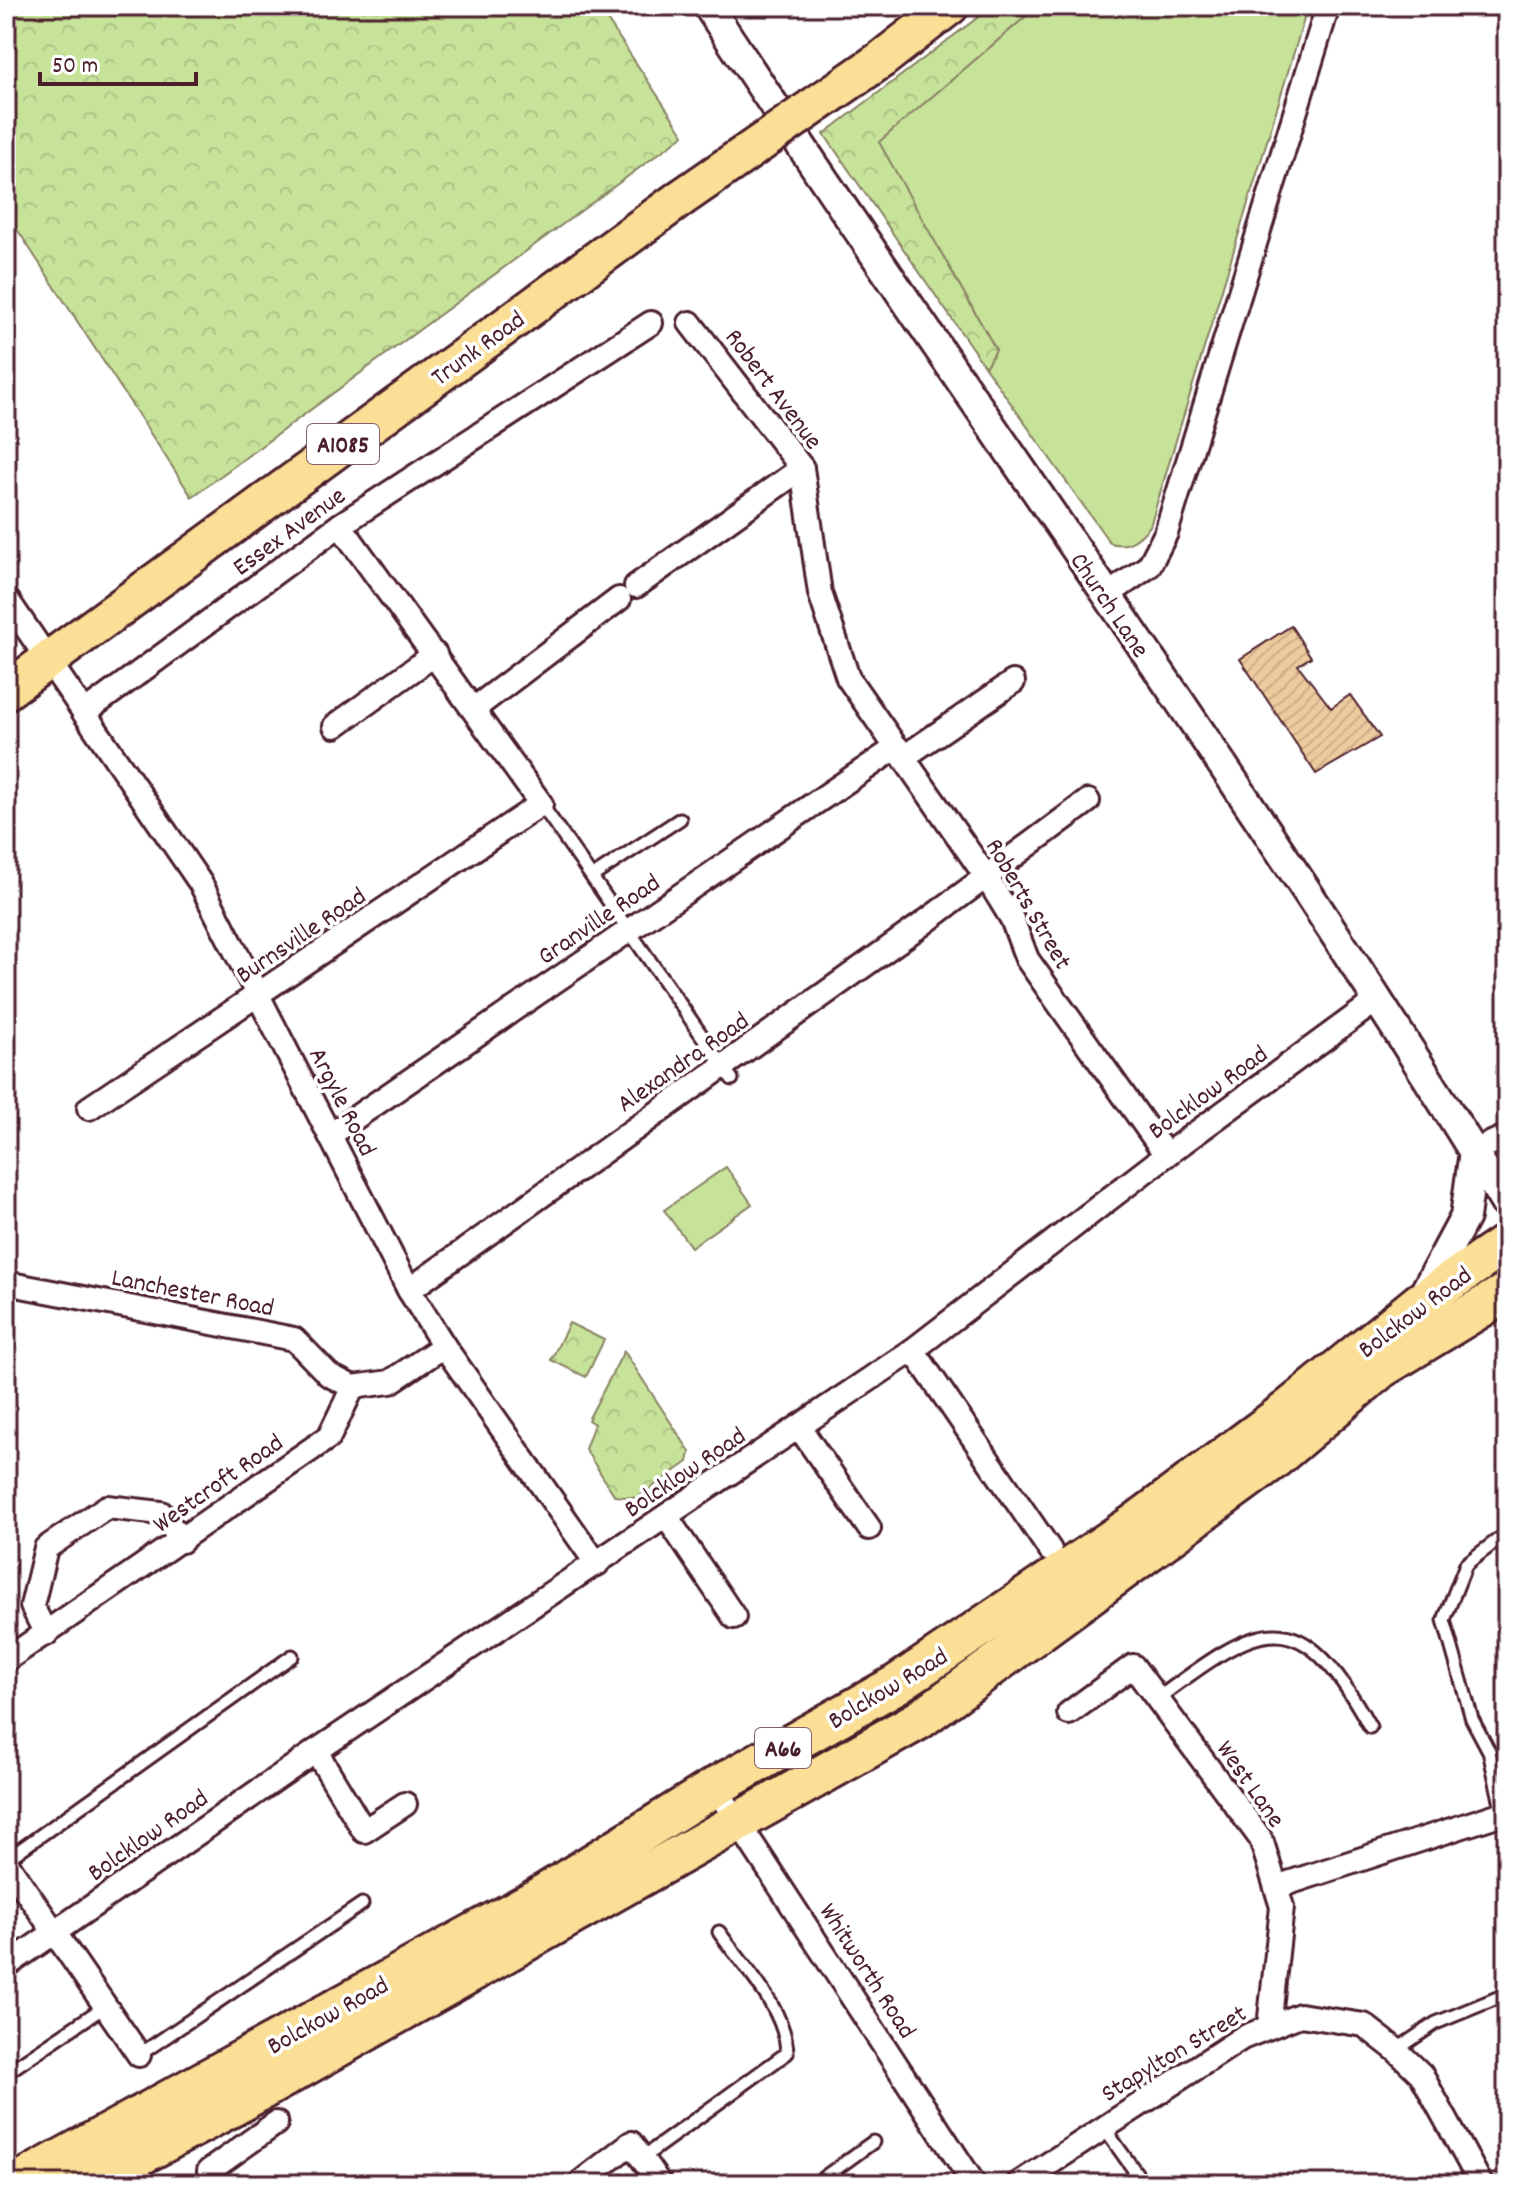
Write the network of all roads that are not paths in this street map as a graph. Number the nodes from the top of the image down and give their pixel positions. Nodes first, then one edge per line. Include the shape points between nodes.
1 (708, 6) edge
2 (950, 6) edge
3 (1328, 6) edge
4 (651, 323) dead end
5 (690, 323) dead end
6 (802, 468) junction
7 (340, 525) junction
8 (1106, 596) junction
9 (6, 598) edge
10 (435, 654) junction
11 (48, 659) junction
12 (848, 678) joint
13 (1013, 682) dead end
14 (6, 691) edge
15 (475, 708) junction
16 (84, 713) junction
17 (335, 726) dead end
18 (901, 752) junction
19 (1088, 801) dead end
20 (541, 804) junction
21 (680, 819) dead end
22 (985, 875) junction
23 (593, 876) junction
24 (631, 929) junction
25 (261, 994) junction
26 (1377, 1000) junction
27 (728, 1072) junction
28 (89, 1108) dead end
29 (330, 1135) junction
30 (1507, 1136) edge
31 (1474, 1151) junction
32 (1166, 1155) junction
33 (1507, 1206) edge
34 (1507, 1243) edge
35 (6, 1283) edge
36 (409, 1290) junction
37 (1498, 1305) edge
38 (1423, 1321) junction
39 (444, 1346) junction
40 (913, 1350) junction
41 (353, 1387) junction
42 (799, 1427) junction
43 (666, 1516) junction
44 (869, 1528) dead end
45 (1499, 1539) dead end
46 (182, 1541) junction
47 (1050, 1550) dead end
48 (597, 1564) junction
49 (734, 1617) dead end
50 (46, 1634) junction
51 (292, 1656) dead end
52 (6, 1660) edge
53 (1157, 1699) junction
54 (1069, 1713) dead end
55 (1370, 1727) dead end
56 (316, 1751) junction
57 (715, 1787) junction
58 (405, 1804) dead end
59 (1505, 1816) edge
60 (739, 1822) junction
61 (6, 1861) edge
62 (1276, 1887) junction
63 (362, 1904) dead end
64 (719, 1932) dead end
65 (53, 1934) junction
66 (6, 1966) edge
67 (1506, 1996) edge
68 (104, 2007) junction
69 (1269, 2027) junction
70 (1396, 2050) junction
71 (139, 2055) joint
72 (6, 2073) edge
73 (276, 2123) dead end
74 (1104, 2128) junction
75 (873, 2142) dead end
76 (642, 2158) junction
77 (581, 2182) dead end
78 (15, 2184) edge
79 (86, 2184) edge
80 (220, 2184) edge
81 (660, 2184) edge
82 (815, 2184) edge
83 (974, 2184) edge
84 (1018, 2184) edge
85 (1144, 2184) edge
86 (1481, 2184) edge

1 - 8 street, Church Lane
2 - 11 main road, Trunk Road / A1085, bridge
3 - 8 street via 1166,533 1149,566
4 - 7 street, Essex Avenue
5 - 6 street, Robert Avenue
6 - 12 street, Robert Avenue via 820,593
6 - 15 street
7 - 10 street
7 - 16 street, Essex Avenue
8 - 26 street, Church Lane
9 - 11 street, Argyle Road
10 - 15 street
10 - 17 street
11 - 14 main road, Trunk Road / A1085
11 - 16 street, Argyle Road
12 - 18 street, Roberts Street
13 - 18 street, Granville Road
15 - 20 street
16 - 25 street, Argyle Road via 201,884
18 - 22 street, Roberts Street
18 - 24 street, Granville Road
19 - 22 street, Alexandra Road
20 - 23 lane
20 - 25 street, Burnsville Road
21 - 23 lane
22 - 27 street, Alexandra Road
22 - 32 street, Roberts Street via 1012,919 1027,959
23 - 24 lane
24 - 27 lane
24 - 29 street, Granville Road
25 - 28 street, Burnsville Road
25 - 29 street, Argyle Road
26 - 31 street, Church Lane
26 - 32 street, Bolcklow Road
27 - 36 street, Alexandra Road
29 - 36 street, Argyle Road
30 - 31 street
31 - 33 street, Church Lane
31 - 38 street via 1465,1217
32 - 40 street, Bolcklow Road
34 - 38 highway, Bolckow Road / A66
35 - 41 street, Lanchester Road via 294,1339 329,1375
36 - 39 street, Argyle Road
37 - 38 highway, A66
38 - 57 highway, Bolckow Road / A66 via 897,1684
38 - 60 highway, Bolckow Road / A66 via 1382,1368 1271,1462 1148,1555 919,1720
39 - 41 street via 390,1382
39 - 48 street, Argyle Road
40 - 42 street, Bolcklow Road
40 - 47 street
41 - 46 street, Westcroft Road via 329,1437
42 - 43 street, Bolcklow Road
42 - 44 street
43 - 48 street, Bolcklow Road
43 - 49 street
45 - 59 lane via 1466,1564 1444,1620 1472,1719 1489,1751
46 - 50 street, Westcroft Road
46 - 50 street via 161,1513 107,1507 46,1548 32,1606
48 - 56 street, Bolcklow Road
50 - 52 street, Westcroft Road
51 - 61 lane
53 - 54 street, West Lane via 1133,1666
53 - 55 lane via 1210,1659 1262,1634 1286,1633 1311,1647 1346,1684
53 - 62 street, West Lane via 1261,1839
56 - 58 street via 364,1831
56 - 65 street, Bolcklow Road
57 - 60 street, Whitworth Road
57 - 78 highway, Bolckow Road / A66 via 534,1900
59 - 62 street
60 - 79 highway, Bolckow Road / A66
60 - 83 street, Whitworth Road
61 - 65 street
62 - 69 street, West Lane via 1282,1907
63 - 71 lane
64 - 76 lane via 777,2016 787,2053
65 - 66 street, Bolcklow Road
65 - 68 street
67 - 70 lane via 1436,2023
68 - 71 street
68 - 72 lane
69 - 70 street, Stapylton Street via 1300,2015 1364,2025
69 - 74 street, Stapylton Street via 1242,2038
70 - 86 street, Stapylton Street via 1421,2074
73 - 80 street via 209,2171
74 - 84 street, Stapylton Street
74 - 85 lane
75 - 82 lane
76 - 77 street via 631,2143
76 - 81 street

